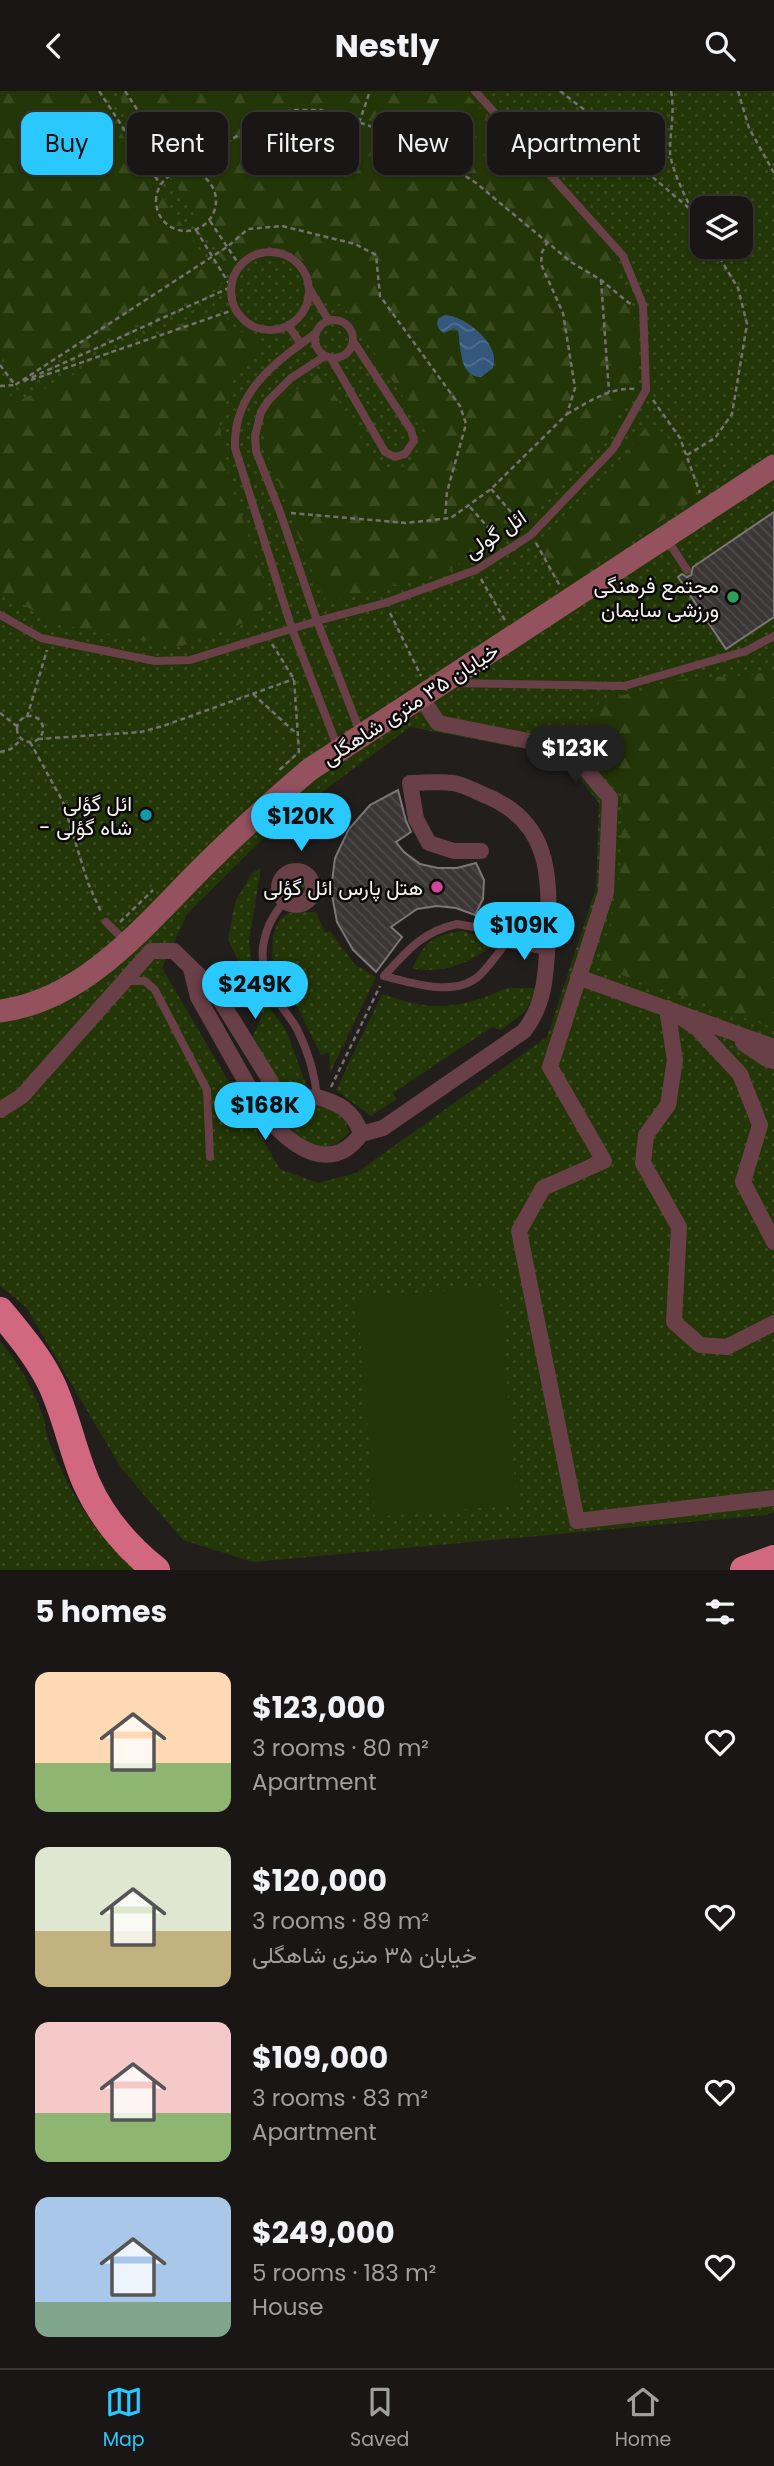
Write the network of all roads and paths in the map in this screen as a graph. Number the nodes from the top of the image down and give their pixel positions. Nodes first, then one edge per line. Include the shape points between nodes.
1 (99, 91) edge
2 (125, 91) edge
3 (370, 91) edge
4 (475, 91) edge
5 (560, 91) edge
6 (574, 91) edge
7 (671, 91) edge
8 (738, 91) edge
9 (573, 100) junction
10 (139, 112) edge
11 (282, 112) edge
12 (327, 112) edge
13 (359, 123) joint
14 (774, 173) edge
15 (174, 175) edge
16 (201, 175) edge
17 (160, 184) junction
18 (690, 207) edge
19 (690, 209) edge
20 (209, 221) junction
21 (196, 230) junction
22 (547, 242) junction
23 (720, 259) edge
24 (240, 266) junction
25 (600, 280) junction
26 (231, 287) junction
27 (309, 288) junction
28 (643, 305) junction
29 (236, 309) junction
30 (329, 321) junction
31 (288, 325) junction
32 (316, 334) junction
33 (353, 341) junction
34 (301, 344) junction
35 (328, 357) junction
36 (0, 386) edge
37 (15, 386) junction
38 (646, 390) junction
39 (609, 393) junction
40 (567, 414) junction
41 (687, 455) junction
42 (774, 466) edge
43 (491, 489) junction
44 (470, 507) junction
45 (705, 510) junction
46 (280, 512) junction
47 (531, 535) junction
48 (666, 538) junction
49 (507, 549) junction
50 (476, 570) junction
51 (687, 570) dead end
52 (568, 601) junction
53 (386, 603) junction
54 (0, 615) edge
55 (317, 621) junction
56 (292, 629) junction
57 (515, 636) junction
58 (774, 636) edge
59 (267, 637) junction
60 (50, 639) junction
61 (294, 679) junction
62 (431, 691) junction
63 (253, 694) junction
64 (0, 713) edge
65 (27, 717) junction
66 (18, 727) junction
67 (298, 735) junction
68 (362, 736) junction
69 (22, 739) junction
70 (38, 739) junction
71 (30, 742) junction
72 (339, 751) junction
73 (0, 752) edge
74 (269, 780) dead end
75 (481, 851) dead end
76 (162, 882) dead end
77 (284, 902) dead end
78 (106, 922) joint
79 (120, 936) junction
80 (508, 940) junction
81 (547, 947) junction
82 (191, 967) junction
83 (384, 976) junction
84 (578, 977) junction
85 (124, 981) junction
86 (667, 1008) junction
87 (0, 1011) edge
88 (713, 1025) junction
89 (774, 1047) edge
90 (774, 1061) edge
91 (321, 1098) junction
92 (284, 1103) junction
93 (0, 1111) edge
94 (278, 1129) junction
95 (361, 1135) junction
96 (210, 1157) dead end
97 (774, 1243) edge
98 (0, 1311) edge
99 (774, 1323) edge
100 (774, 1498) edge
101 (774, 1559) edge
102 (156, 1570) edge
103 (744, 1570) edge

1 - 17 path
2 - 10 path
3 - 13 path
4 - 28 lane via 623,256
5 - 9 path
6 - 9 path
7 - 18 path via 670,154
8 - 14 path via 749,128
9 - 19 path
11 - 12 path
13 - 22 path via 419,146 476,183
15 - 17 path
16 - 20 path via 211,184 216,199
17 - 21 path via 155,202 160,218 172,229
20 - 21 path
20 - 24 path
21 - 26 path
22 - 25 path
22 - 40 path via 541,264 563,313 575,388
23 - 41 path via 738,288 747,324 732,414 715,438
24 - 26 lane
24 - 27 lane via 250,257 276,252 299,264
25 - 28 path via 629,303
25 - 39 path
26 - 29 lane
26 - 37 path
27 - 30 lane
27 - 31 lane via 304,310
28 - 38 lane
29 - 31 lane via 243,319 265,329
29 - 37 path
30 - 32 lane
30 - 33 lane via 346,324
31 - 34 lane
32 - 34 lane
32 - 35 lane via 316,346
33 - 35 lane via 348,352
33 - 35 lane via 411,430 414,441 410,451 395,457 385,452
34 - 56 lane via 247,394 234,435 237,460
35 - 46 lane via 291,378 261,412 255,436 257,451
36 - 37 path
38 - 39 path via 624,388
38 - 41 path
38 - 47 lane, ائل گولی via 613,449
39 - 40 path
40 - 43 path
41 - 45 path
42 - 45 street, خیابان ۳۵ متری شاهگلی
43 - 44 path
43 - 47 path
44 - 46 path via 451,519 407,523
44 - 49 path
45 - 48 street, خیابان ۳۵ متری شاهگلی
46 - 55 lane
47 - 49 lane, ائل گولی
47 - 52 path
48 - 51 lane
48 - 52 street, خیابان ۳۵ متری شاهگلی
49 - 50 lane, ائل گولی
50 - 53 lane, ائل گولی
50 - 57 path
52 - 57 street, خیابان ۳۵ متری شاهگلی
53 - 55 lane, ائل گولی
53 - 62 path
54 - 60 lane, ائل گولی
55 - 56 lane, ائل گولی
55 - 68 lane
56 - 59 lane, ائل گولی
56 - 72 lane
57 - 62 street, خیابان ۳۵ متری شاهگلی
58 - 62 lane via 746,651 624,686
59 - 60 lane, ائل گولی via 190,660 155,661
59 - 61 path
60 - 65 path
61 - 63 path
61 - 67 path
62 - 68 street, خیابان ۳۵ متری شاهگلی
62 - 84 street via 438,723 569,749 610,798 606,893
63 - 67 path
63 - 70 path via 141,732
64 - 66 path
65 - 66 path
65 - 70 path via 41,723 43,732
66 - 69 path
67 - 74 path via 299,752
68 - 72 street, خیابان ۳۵ متری شاهگلی
69 - 71 path
69 - 73 path
70 - 71 path
71 - 78 path via 63,802 88,883
72 - 79 street, خیابان ۳۵ متری شاهگلی via 309,770
75 - 81 street via 454,851 429,843 416,819 410,783 454,782 498,799 527,822 547,871
76 - 79 path
77 - 91 lane via 271,917 262,945 264,972 296,1027
78 - 79 lane
79 - 87 street, خیابان ۳۵ متری شاهگلی via 100,968 59,994 20,1009
80 - 81 street
80 - 83 lane via 479,977 458,985 430,988
80 - 83 lane via 468,926 436,929
81 - 95 street via 541,1003 524,1031 383,1128
82 - 85 street via 174,951 151,951
82 - 92 street via 214,990
82 - 94 street via 198,997 260,1107
83 - 91 path
84 - 86 street
84 - 100 street via 550,1067 604,1161 543,1188 519,1231 577,1521
85 - 93 street via 22,1095
85 - 96 lane via 145,981 155,990 207,1090
86 - 88 street
86 - 97 street via 698,1029 740,1074 760,1125 743,1182
86 - 99 street via 675,1060 668,1105 646,1135 643,1163 679,1227 674,1322 700,1345 727,1347
88 - 89 street
88 - 90 street
91 - 92 street
91 - 95 street via 338,1104 356,1119
92 - 94 street via 277,1114
94 - 95 street via 293,1144 314,1154 336,1154
98 - 102 highway via 50,1382 87,1484 110,1522
101 - 103 highway

